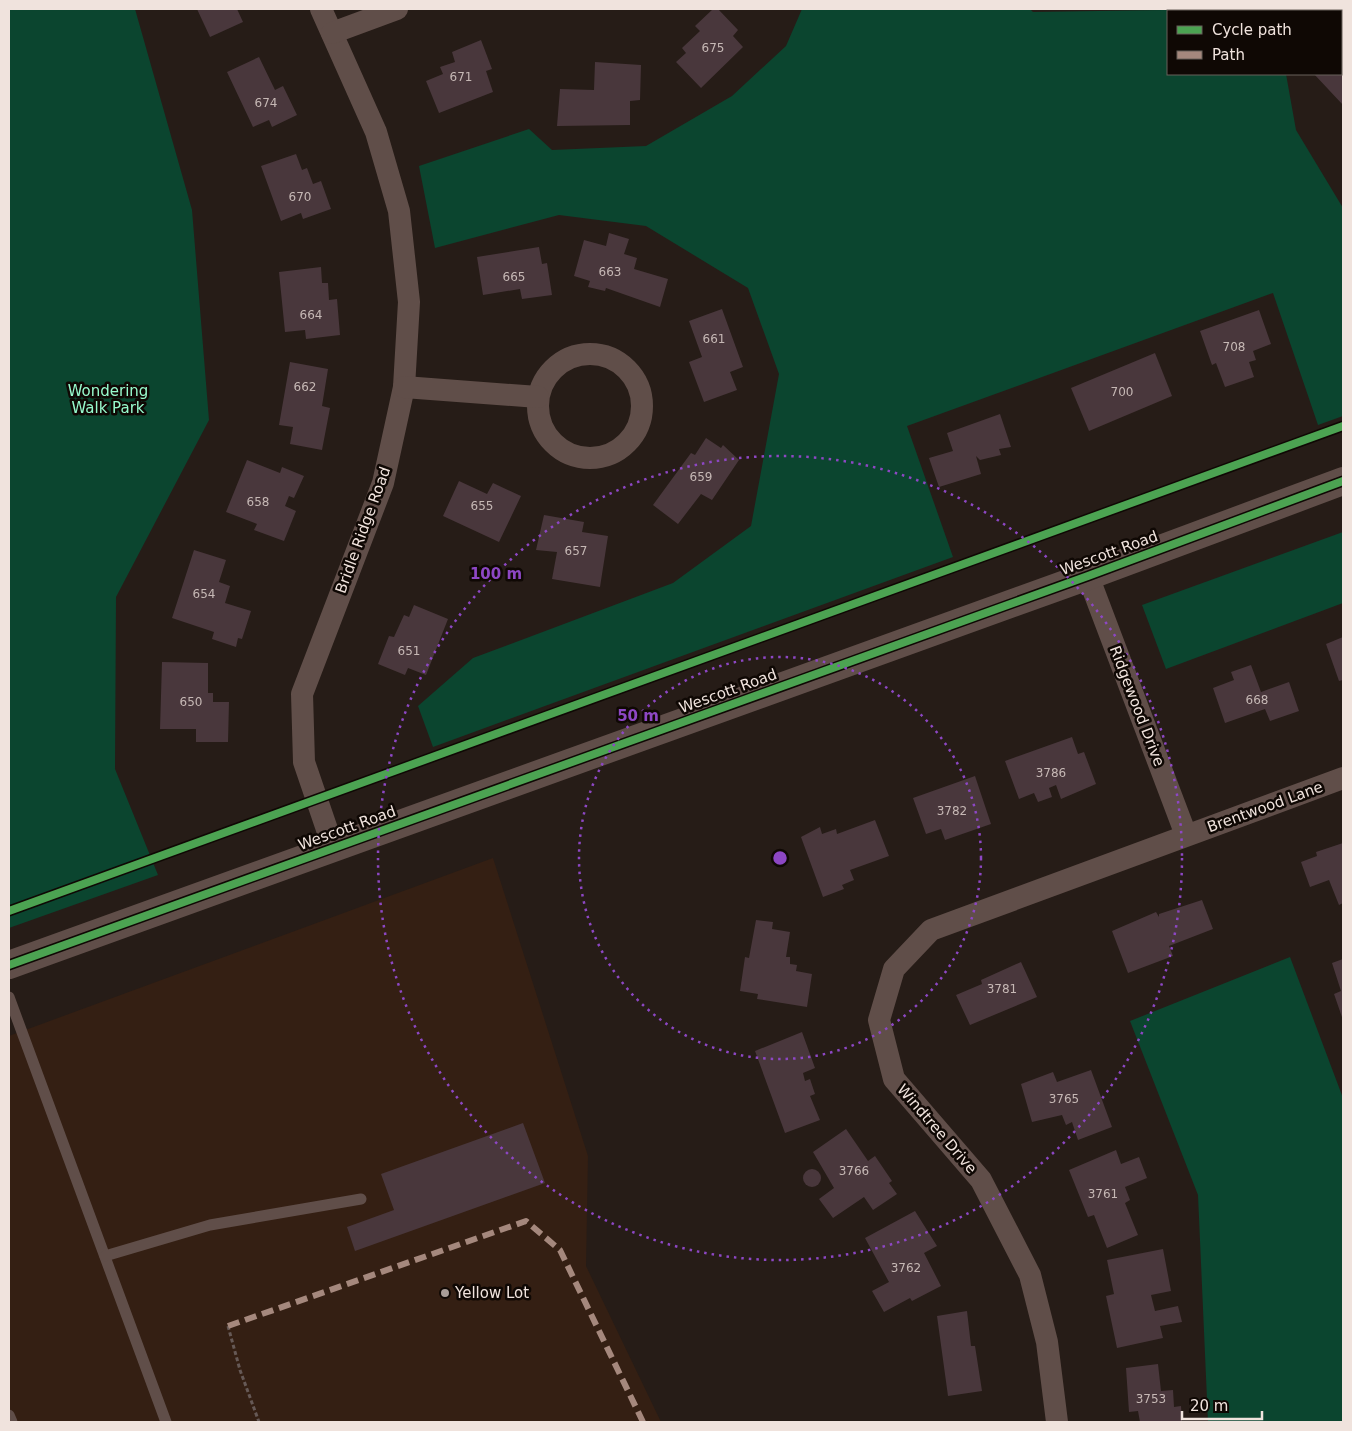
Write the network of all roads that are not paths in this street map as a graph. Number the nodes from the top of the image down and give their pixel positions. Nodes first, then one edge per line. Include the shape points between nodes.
1 (321, 9) edge
2 (397, 9) edge
3 (332, 32) junction
4 (404, 387) junction
5 (538, 397) junction
6 (1343, 480) edge
7 (1088, 576) junction
8 (1343, 778) edge
9 (1186, 835) junction
10 (333, 847) junction
11 (9, 965) edge
12 (9, 998) edge
13 (361, 1199) dead end
14 (104, 1256) junction
15 (9, 1415) edge
16 (12, 1422) edge
17 (166, 1422) edge
18 (1057, 1422) edge

1 - 3 street, Bridle Ridge Road
2 - 3 street
3 - 4 street, Bridle Ridge Road via 376,132 399,212 409,302
4 - 5 street
4 - 10 street, Bridle Ridge Road via 382,483 302,694 304,762
5 - 5 street via 538,414 554,444 584,458 609,454 630,440 642,408 640,391 620,363 604,356 587,354 570,358 555,367 544,381
6 - 7 street, Wescott Road
7 - 9 street, Ridgewood Drive
7 - 10 street, Wescott Road
8 - 9 street, Brentwood Lane
9 - 18 street, Windtree Drive via 931,930 894,969 879,1020 894,1079 981,1180 1030,1275 1047,1342
10 - 11 street, Wescott Road
12 - 14 lane
13 - 14 lane via 210,1225
14 - 17 lane
15 - 16 lane

